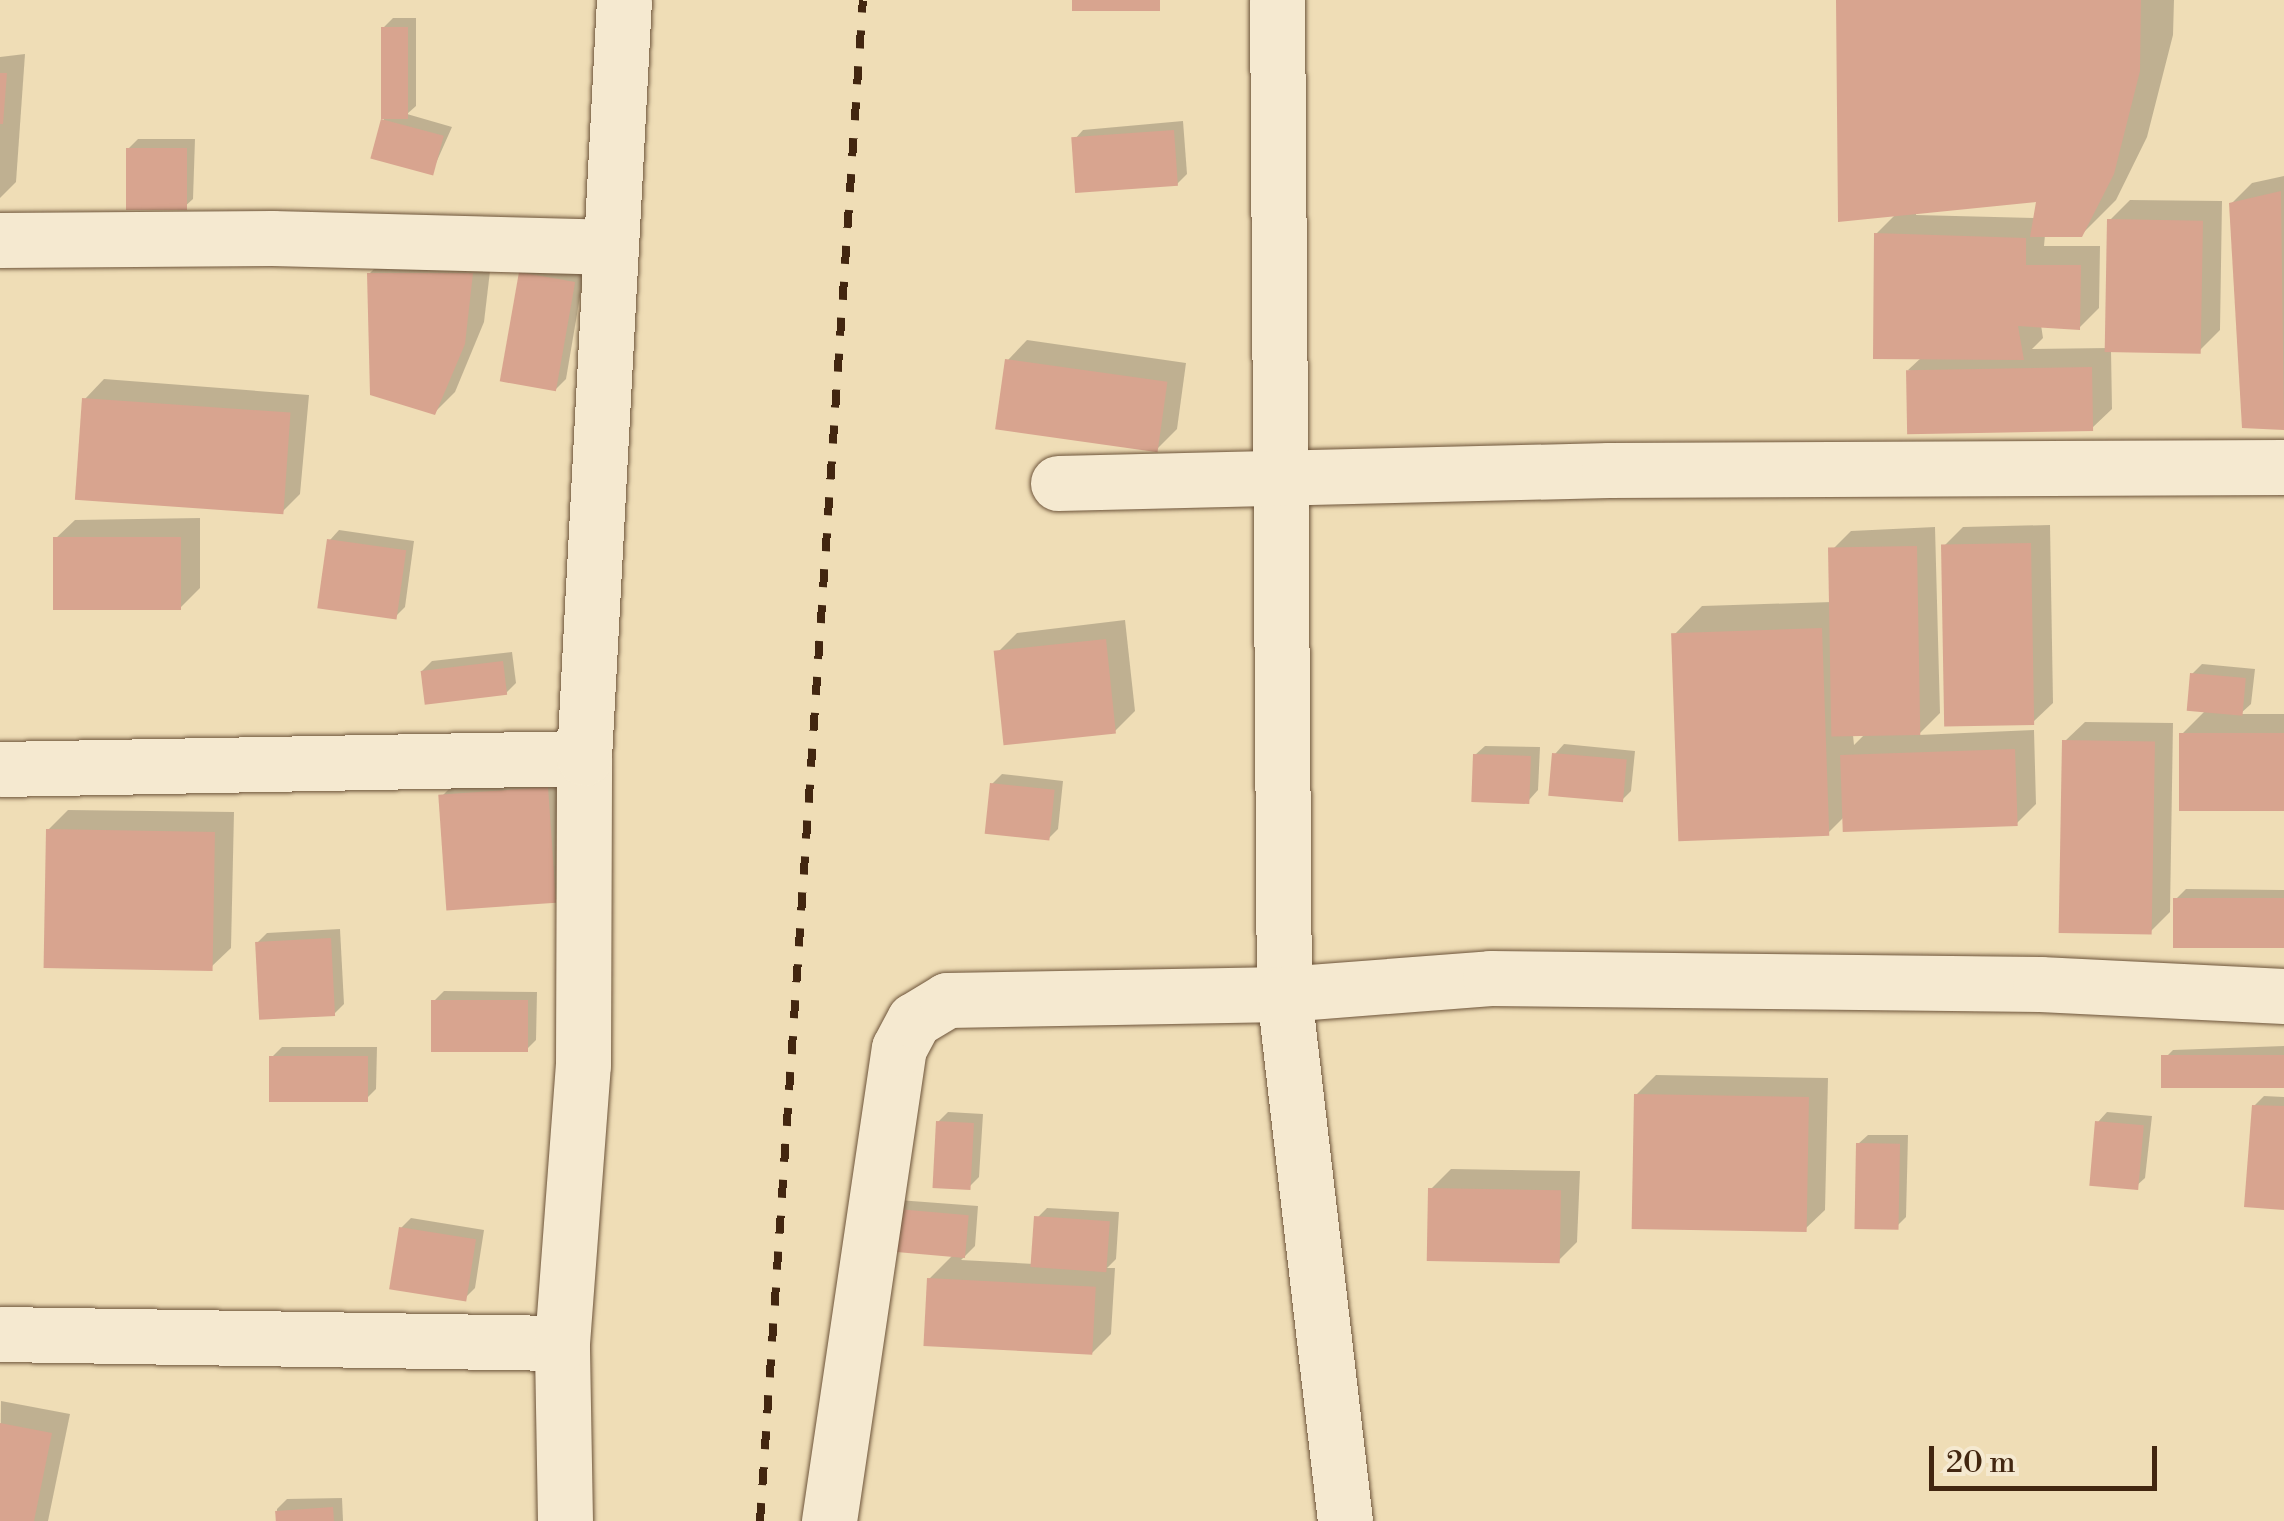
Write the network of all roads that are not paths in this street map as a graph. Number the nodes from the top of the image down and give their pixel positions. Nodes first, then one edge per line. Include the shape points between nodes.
1 (624, 0) edge
2 (1277, 0) edge
3 (0, 240) edge
4 (607, 247) junction
5 (2284, 467) edge
6 (1279, 481) junction
7 (1058, 483) dead end
8 (584, 758) junction
9 (0, 769) edge
10 (1284, 994) junction
11 (2284, 996) edge
12 (0, 1334) edge
13 (562, 1343) junction
14 (565, 1521) edge
15 (829, 1521) edge
16 (1346, 1521) edge

1 - 4 street
2 - 6 street
3 - 4 street via 272,238
4 - 8 street
5 - 6 street via 1610,470
6 - 7 street
6 - 10 street
8 - 9 street
8 - 13 street via 583,1066
10 - 11 street via 1490,978 2040,984
10 - 15 street via 948,1000 914,1020 899,1048
10 - 16 street
12 - 13 street
13 - 14 street

